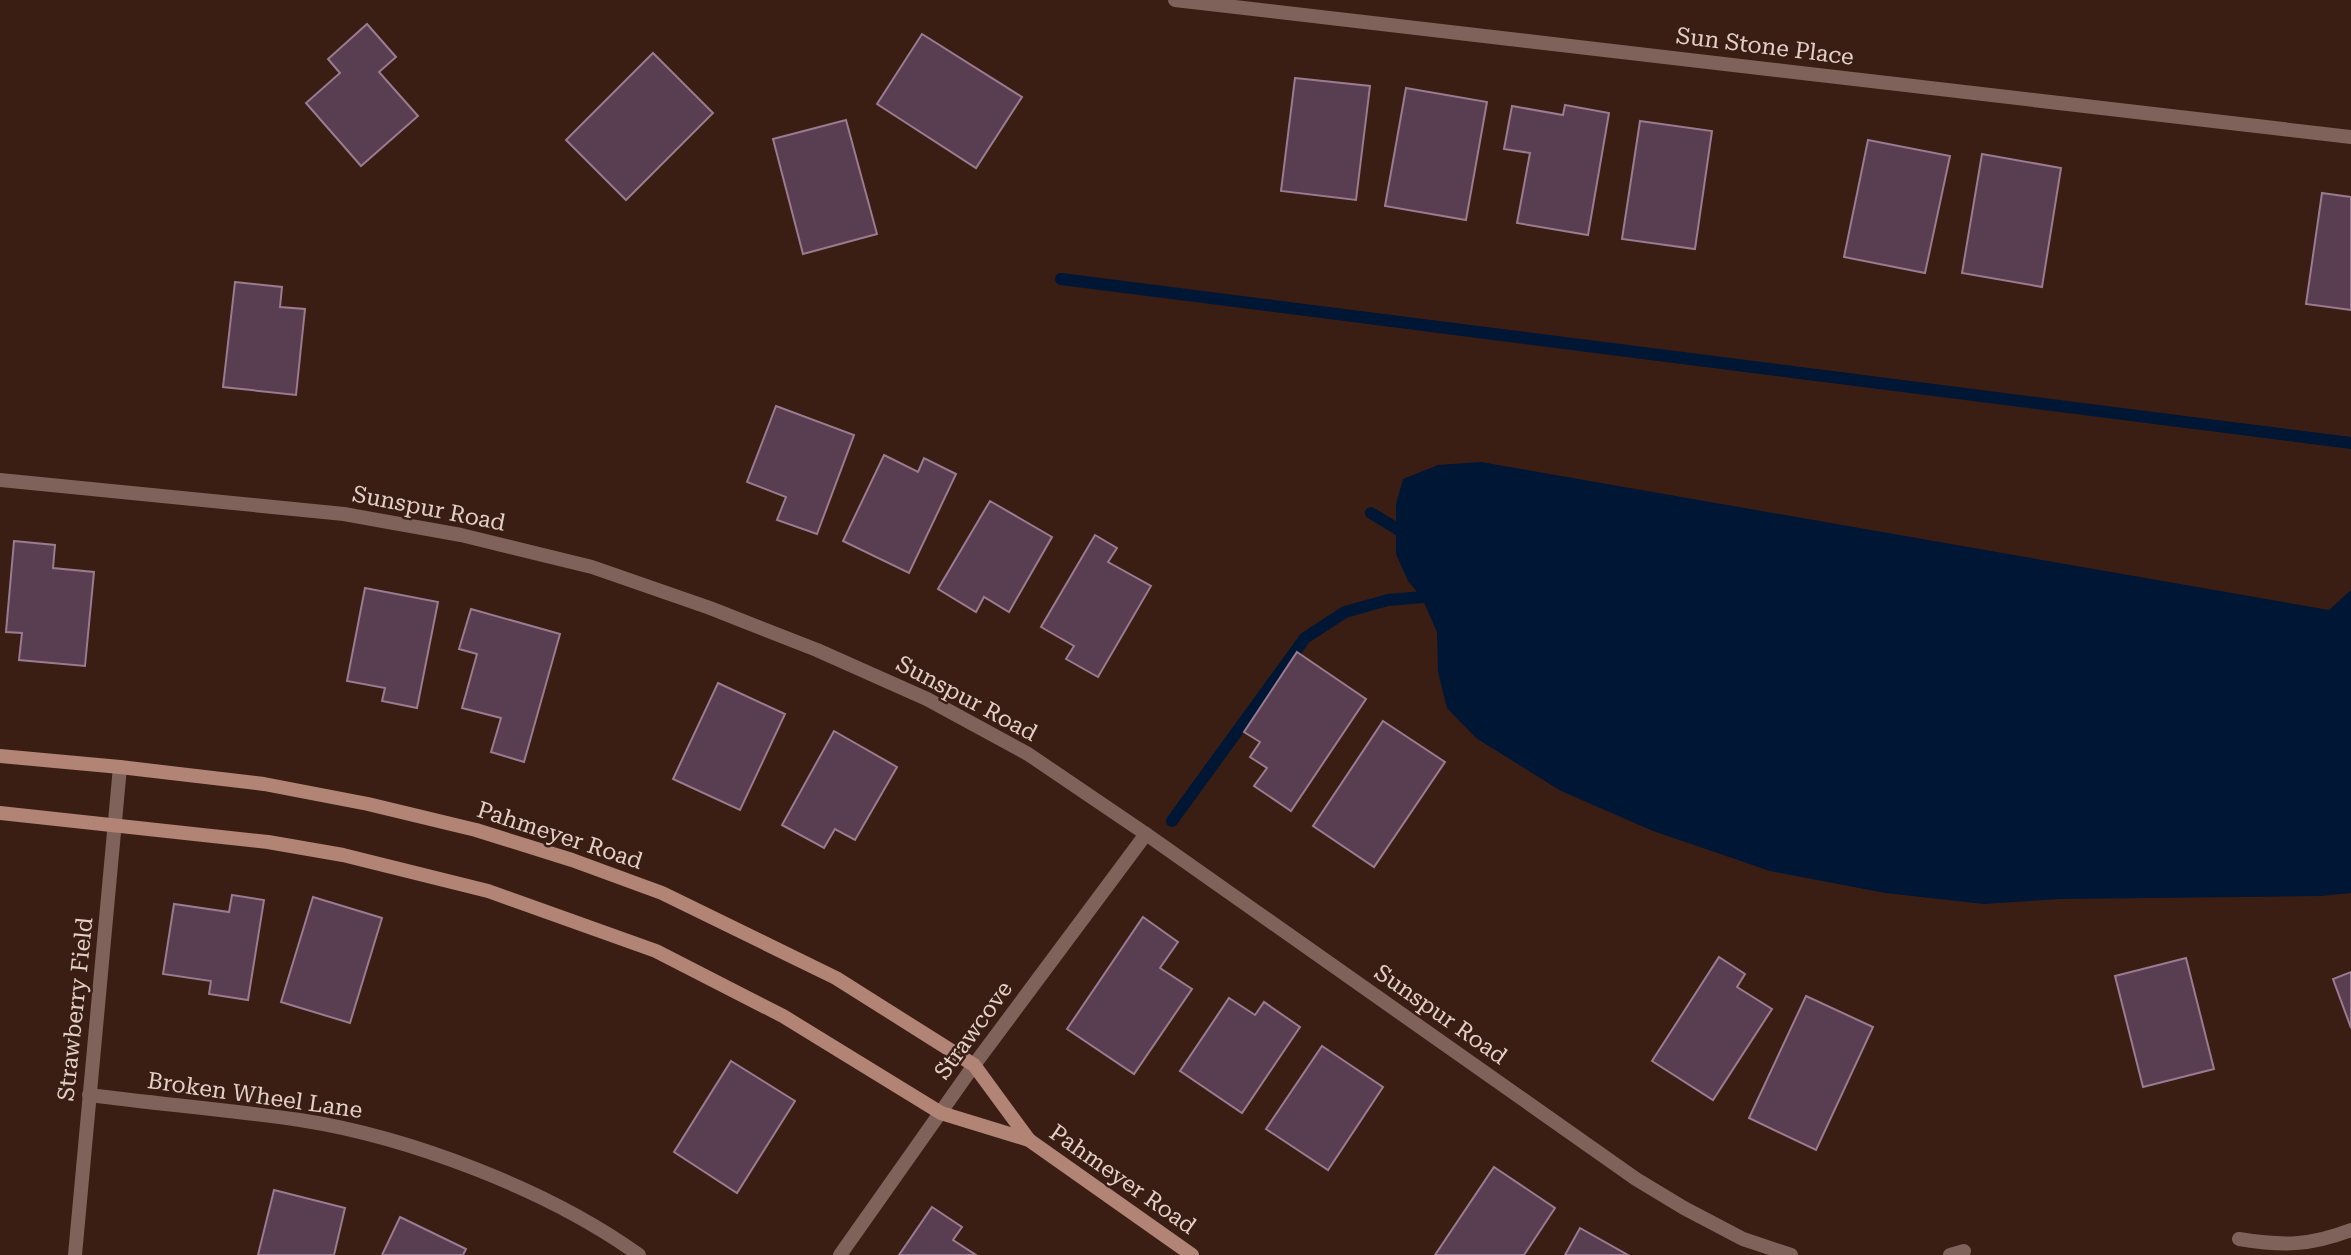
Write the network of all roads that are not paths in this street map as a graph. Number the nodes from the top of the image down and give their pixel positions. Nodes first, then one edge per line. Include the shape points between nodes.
1 (1175, 0) edge
2 (2351, 137) edge
3 (0, 480) edge
4 (0, 756) edge
5 (120, 767) junction
6 (0, 813) edge
7 (116, 825) junction
8 (1146, 834) junction
9 (974, 1065) junction
10 (89, 1095) junction
11 (941, 1113) junction
12 (1029, 1140) junction
13 (2351, 1230) edge
14 (2239, 1240) dead end
15 (75, 1255) edge
16 (639, 1255) edge
17 (840, 1255) edge
18 (1192, 1255) edge
19 (1791, 1255) edge

1 - 2 street, Sun Stone Place
3 - 8 street, Sunspur Road via 344,514 461,535 592,567 734,617 927,699 1028,754
4 - 5 street, Pahmeyer Road
5 - 7 street, Strawberry Field
5 - 9 street, Pahmeyer Road via 264,784 368,804 572,860 662,893 836,978
6 - 7 street, Pahmeyer Road
7 - 10 street, Strawberry Field
7 - 11 street, Pahmeyer Road via 342,855 488,891 656,951 733,988
8 - 9 street, Strawcove
8 - 19 street, Sunspur Road via 1636,1179 1743,1239
9 - 11 street, Strawcove
9 - 12 street, Pahmeyer Road
10 - 15 street, Strawberry Field
10 - 16 street, Broken Wheel Lane via 302,1120 399,1142 565,1209
11 - 12 street, Pahmeyer Road
11 - 17 street, Strawcove
12 - 18 street, Pahmeyer Road
13 - 14 street via 2297,1245

